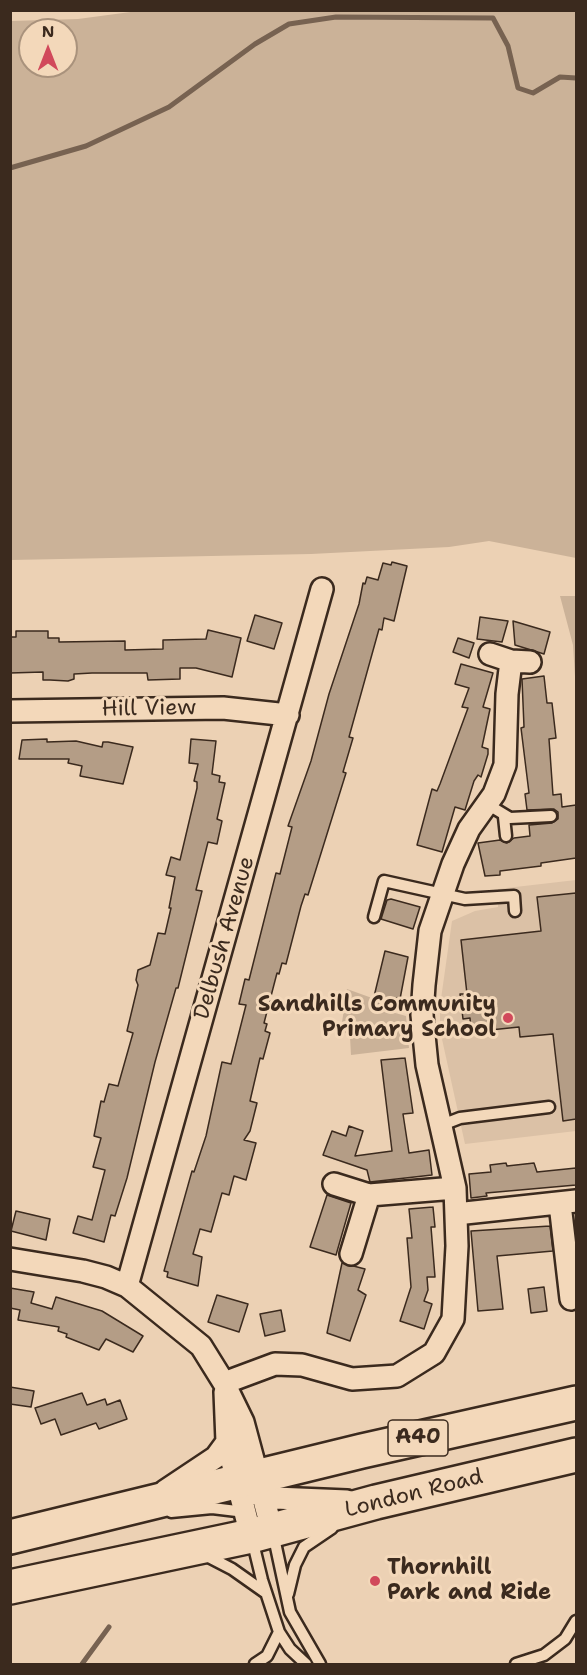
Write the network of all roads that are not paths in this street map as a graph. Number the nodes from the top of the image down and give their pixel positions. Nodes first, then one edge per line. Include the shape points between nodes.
1 (322, 589) dead end
2 (490, 654) dead end
3 (10, 711) edge
4 (288, 715) junction
5 (487, 804) junction
6 (551, 816) dead end
7 (504, 817) junction
8 (506, 836) dead end
9 (444, 894) junction
10 (516, 912) dead end
11 (374, 917) dead end
12 (549, 1107) dead end
13 (442, 1125) junction
14 (334, 1184) dead end
15 (455, 1188) junction
16 (369, 1195) junction
17 (568, 1202) edge
18 (456, 1214) junction
19 (351, 1254) dead end
20 (10, 1259) edge
21 (126, 1286) junction
22 (571, 1299) dead end
23 (224, 1383) junction
24 (576, 1403) edge
25 (227, 1442) junction
26 (576, 1455) edge
27 (376, 1502) junction
28 (255, 1505) junction
29 (142, 1506) junction
30 (10, 1536) edge
31 (192, 1549) junction
32 (10, 1587) edge
33 (266, 1593) junction
34 (287, 1600) junction
35 (576, 1622) edge
36 (279, 1632) junction
37 (255, 1665) edge
38 (306, 1665) edge
39 (320, 1665) edge
40 (516, 1665) edge

1 - 4 street, Delbush Avenue
2 - 5 street via 521,662 507,694 505,765
3 - 4 street, Hill View via 223,708
4 - 21 street, Delbush Avenue
5 - 7 lane
5 - 9 street via 464,840
6 - 7 lane
7 - 8 lane
9 - 10 lane via 465,899 514,896
9 - 11 lane via 384,880
9 - 13 street via 430,931 423,1015 427,1065
12 - 13 lane via 460,1118
13 - 15 street
14 - 16 street
15 - 16 street
15 - 18 street
16 - 19 street
17 - 18 street
17 - 22 street
18 - 23 street via 457,1292 453,1319 444,1339 423,1362 397,1376 366,1380 302,1365 275,1364
20 - 21 street via 83,1271
21 - 23 street via 201,1346
23 - 25 street
23 - 28 street via 243,1422
24 - 28 highway, A40
25 - 28 street
25 - 29 street via 197,1472
26 - 27 highway, London Road / A40
27 - 28 highway, London Road / A40
27 - 34 lane via 304,1547 295,1565
28 - 29 highway, A40
28 - 31 highway, A40
28 - 33 lane
28 - 34 lane
29 - 30 highway, A40
31 - 32 highway, A40
31 - 33 lane via 232,1569
33 - 36 lane
34 - 39 lane
35 - 40 lane via 565,1639 544,1656
36 - 37 lane via 267,1656
36 - 38 lane

